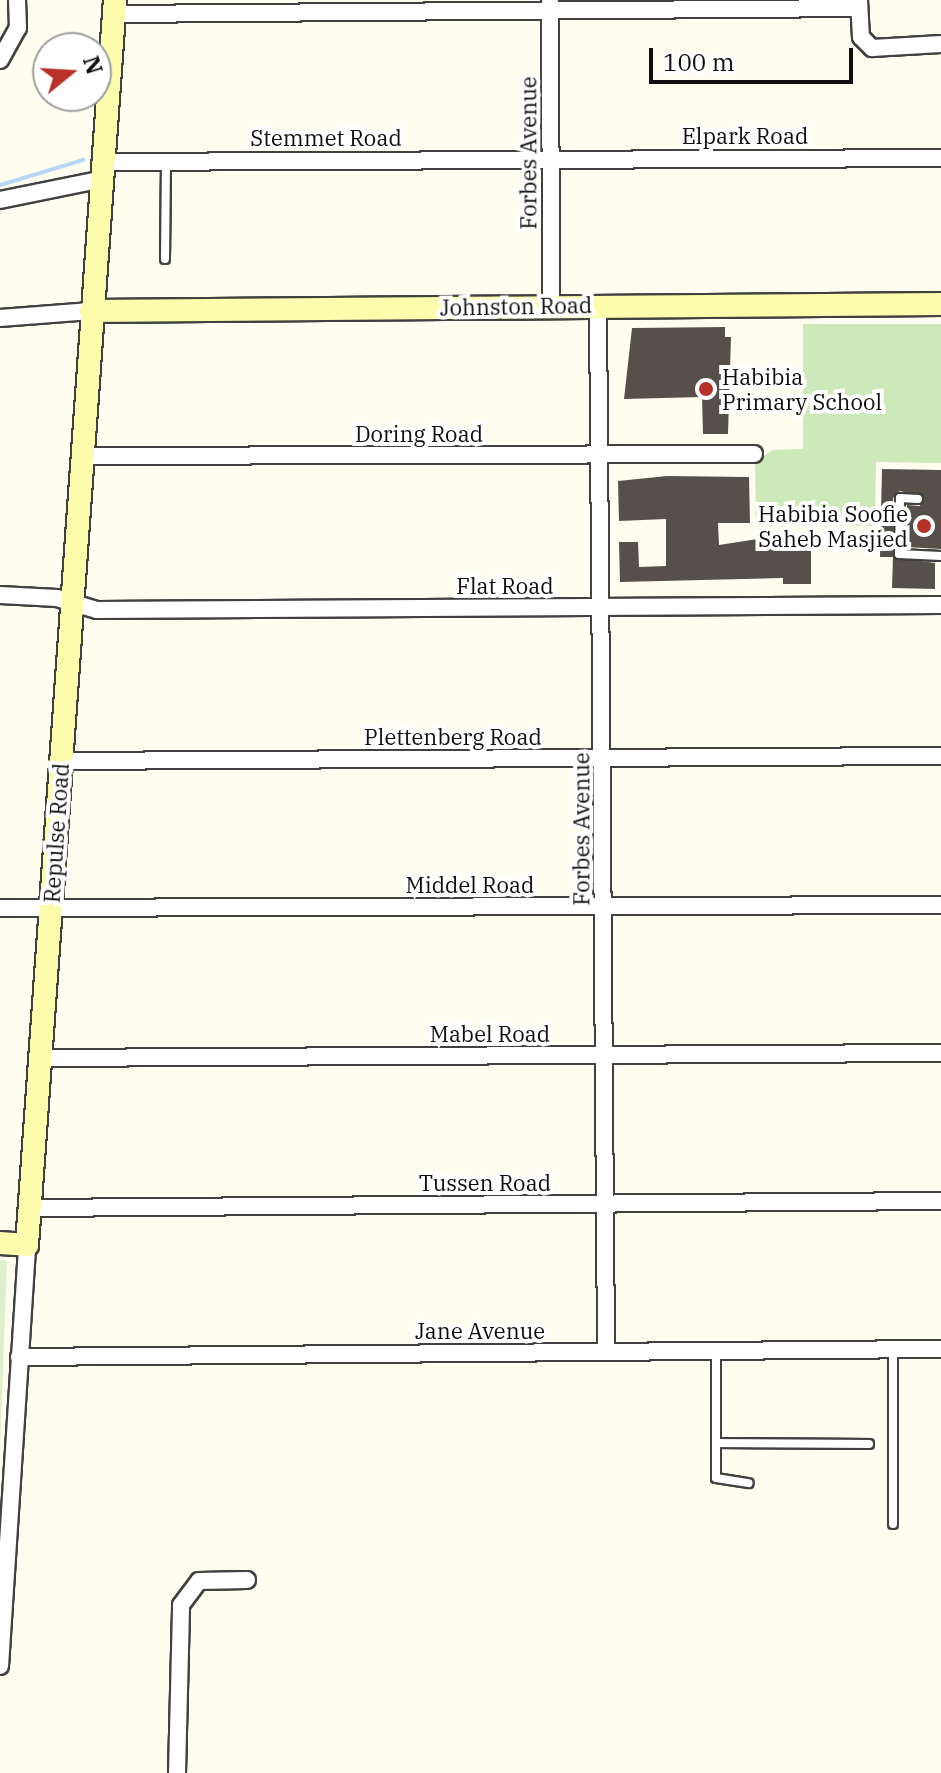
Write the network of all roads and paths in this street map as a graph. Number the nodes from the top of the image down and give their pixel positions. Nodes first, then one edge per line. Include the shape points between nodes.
1 (17, 0) edge
2 (859, 4) edge
3 (550, 6) edge
4 (114, 7) edge
5 (941, 44) edge
6 (0, 60) edge
7 (941, 158) edge
8 (549, 159) junction
9 (166, 161) junction
10 (103, 170) junction
11 (0, 200) edge
12 (165, 259) dead end
13 (941, 304) edge
14 (551, 306) junction
15 (598, 306) junction
16 (91, 311) junction
17 (0, 318) edge
18 (754, 454) dead end
19 (599, 455) junction
20 (84, 456) junction
21 (918, 499) dead end
22 (941, 556) edge
23 (0, 595) edge
24 (71, 604) junction
25 (941, 605) edge
26 (601, 607) junction
27 (941, 756) edge
28 (603, 758) junction
29 (61, 761) junction
30 (941, 905) edge
31 (604, 906) junction
32 (0, 908) edge
33 (50, 910) junction
34 (941, 1053) edge
35 (606, 1055) junction
36 (40, 1058) junction
37 (941, 1201) edge
38 (604, 1204) junction
39 (30, 1208) junction
40 (0, 1243) edge
41 (27, 1245) junction
42 (941, 1349) edge
43 (893, 1350) junction
44 (716, 1351) junction
45 (606, 1352) junction
46 (19, 1357) junction
47 (716, 1443) junction
48 (869, 1444) dead end
49 (749, 1483) dead end
50 (893, 1524) dead end
51 (4, 1527) edge
52 (247, 1580) dead end
53 (0, 1666) edge
54 (177, 1773) edge

1 - 6 street via 18,28
2 - 3 street
2 - 5 street via 861,37 872,48
3 - 4 street
3 - 8 street, Forbes Avenue
4 - 10 street, Repulse Road
7 - 8 street, Elpark Road
8 - 9 street, Stemmet Road
8 - 14 street, Forbes Avenue
9 - 10 street, Stemmet Road
9 - 12 lane
10 - 11 street, Stemmet Road
10 - 16 street, Repulse Road
13 - 15 street, Johnston Road
14 - 15 street, Johnston Road
14 - 16 street, Johnston Road
15 - 19 street, Forbes Avenue
16 - 17 street
16 - 20 street, Repulse Road
18 - 19 street, Doring Road
19 - 20 street, Doring Road
19 - 26 street, Forbes Avenue
20 - 24 street, Repulse Road
21 - 22 lane via 900,498 899,554
23 - 24 street, Flat Road
24 - 26 street, Flat Road via 97,610
24 - 29 street, Repulse Road
25 - 26 street, Flat Road
26 - 28 street, Forbes Avenue
27 - 28 street, Plettenberg Road
28 - 29 street, Plettenberg Road
28 - 31 street, Forbes Avenue
29 - 33 street, Repulse Road
30 - 31 street, Middel Road
31 - 33 street, Middel Road
31 - 35 street, Forbes Avenue
32 - 33 street, Middel Road
33 - 36 street, Repulse Road
34 - 35 street, Mabel Road
35 - 36 street, Mabel Road
35 - 38 street, Forbes Avenue
36 - 39 street, Repulse Road
37 - 38 street, Tussen Road
38 - 39 street, Tussen Road
38 - 45 street, Forbes Avenue
39 - 41 street, Repulse Road
40 - 41 street
41 - 46 street, Repulse Road
42 - 43 street, Jane Avenue
43 - 44 street, Jane Avenue
43 - 50 lane
44 - 45 street, Jane Avenue
44 - 47 lane
45 - 46 street, Jane Avenue
46 - 51 street, Repulse Road
47 - 48 lane
47 - 49 lane via 717,1480
51 - 53 street, Repulse Road
52 - 54 street via 199,1581 181,1605

